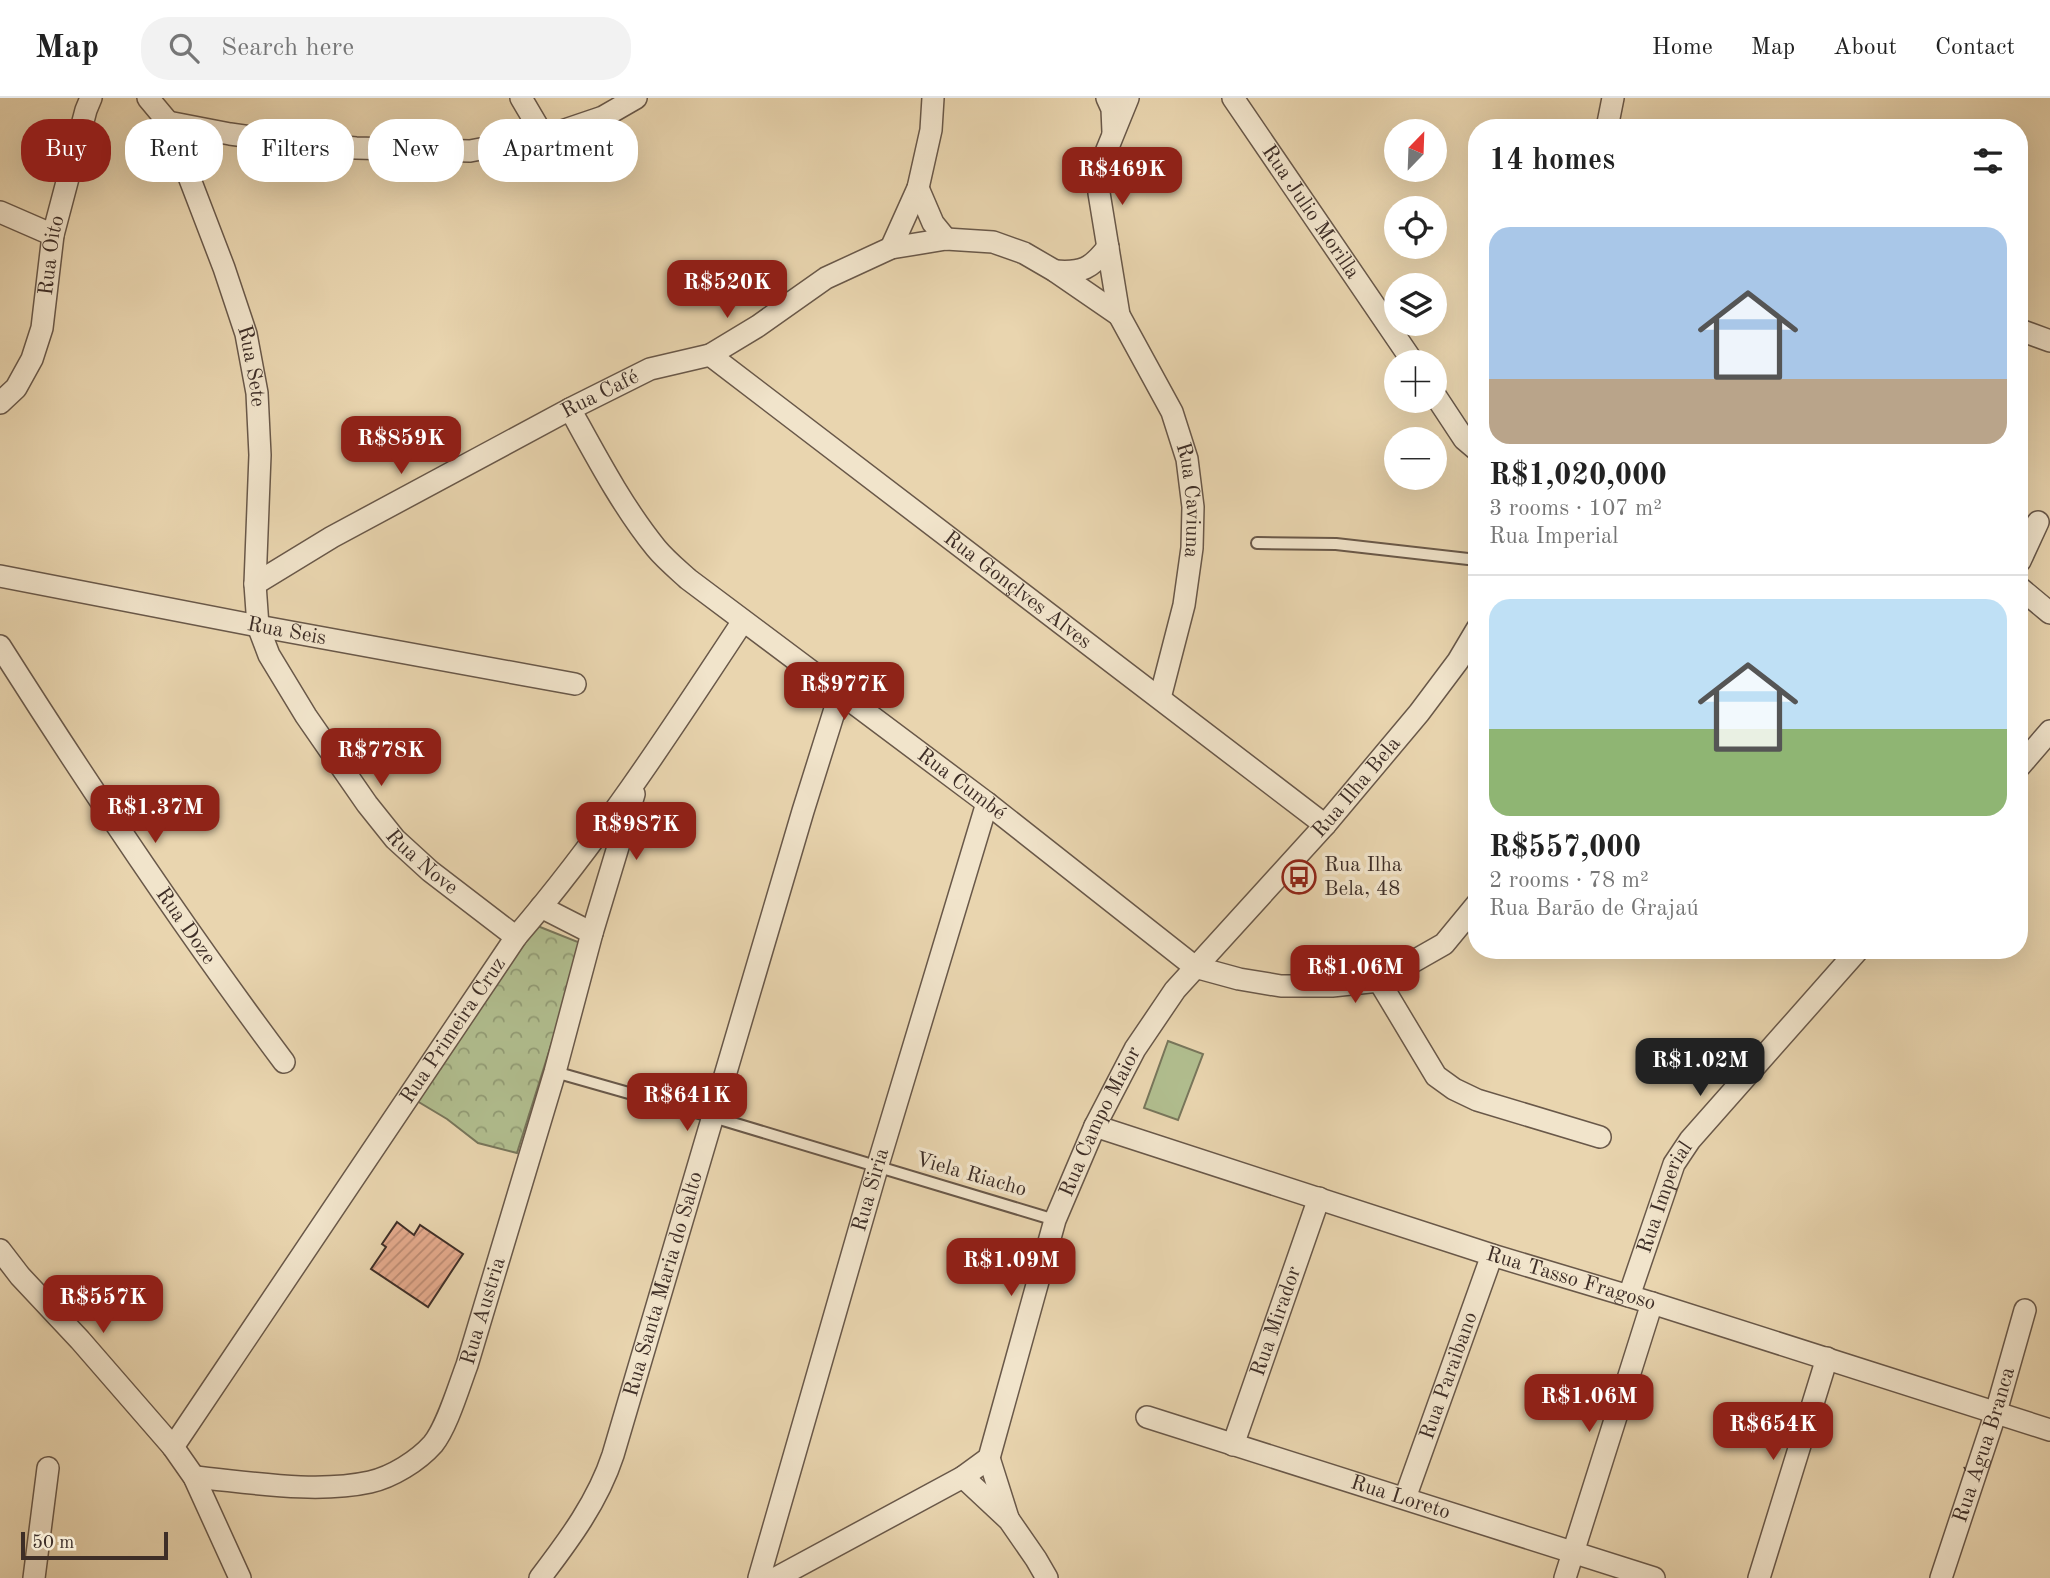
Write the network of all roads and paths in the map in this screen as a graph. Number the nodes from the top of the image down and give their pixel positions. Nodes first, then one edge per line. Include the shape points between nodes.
1 (91, 98) edge
2 (148, 98) edge
3 (521, 98) edge
4 (636, 98) edge
5 (933, 98) edge
6 (1107, 98) edge
7 (1128, 98) edge
8 (1233, 98) edge
9 (1614, 98) edge
10 (166, 119) edge
11 (533, 119) edge
12 (597, 119) edge
13 (1609, 119) edge
14 (223, 133) edge
15 (1114, 134) junction
16 (478, 149) edge
17 (191, 182) edge
18 (918, 188) junction
19 (0, 212) edge
20 (53, 235) junction
21 (946, 239) junction
22 (891, 247) junction
23 (1108, 247) junction
24 (1055, 271) junction
25 (1119, 315) junction
26 (2028, 333) edge
27 (2050, 341) edge
28 (1405, 350) edge
29 (710, 355) junction
30 (0, 402) edge
31 (570, 409) junction
32 (1447, 412) edge
33 (1468, 441) edge
34 (2036, 522) edge
35 (2028, 542) edge
36 (1256, 543) dead end
37 (1468, 559) edge
38 (0, 576) edge
39 (255, 584) junction
40 (2028, 595) edge
41 (2050, 613) edge
42 (743, 621) junction
43 (258, 626) junction
44 (1468, 644) edge
45 (0, 646) edge
46 (575, 684) dead end
47 (839, 693) junction
48 (1160, 698) junction
49 (2050, 731) edge
50 (2028, 757) edge
51 (639, 779) junction
52 (987, 803) junction
53 (1325, 825) junction
54 (541, 907) junction
55 (1468, 915) edge
56 (592, 933) junction
57 (516, 937) junction
58 (1849, 959) edge
59 (1195, 967) junction
60 (1379, 981) junction
61 (284, 1062) dead end
62 (555, 1072) junction
63 (713, 1117) junction
64 (1095, 1126) junction
65 (1600, 1137) dead end
66 (877, 1168) junction
67 (1319, 1199) junction
68 (1055, 1220) junction
69 (0, 1250) edge
70 (1492, 1255) junction
71 (1629, 1296) junction
72 (1653, 1303) junction
73 (2025, 1311) dead end
74 (1827, 1359) junction
75 (1996, 1412) junction
76 (1147, 1417) dead end
77 (2050, 1430) edge
78 (1233, 1445) junction
79 (173, 1447) junction
80 (989, 1458) junction
81 (48, 1468) dead end
82 (194, 1477) junction
83 (963, 1477) junction
84 (1405, 1498) junction
85 (1009, 1520) junction
86 (1573, 1552) junction
87 (34, 1578) edge
88 (240, 1578) edge
89 (540, 1578) edge
90 (759, 1578) edge
91 (776, 1578) edge
92 (1047, 1578) edge
93 (1565, 1578) edge
94 (1654, 1578) edge
95 (1759, 1578) edge
96 (1941, 1578) edge

1 - 20 street, Rua Oito
2 - 10 street, Rua Sete
3 - 11 street
4 - 12 street
5 - 18 street
6 - 15 street, Rua Caviuna
7 - 15 street, Rua Caviuna
8 - 28 street, Rua Julio Morilla
9 - 13 street
14 - 16 street via 356,148
15 - 23 street, Rua Caviuna via 1104,157 1099,193
17 - 39 street, Rua Sete via 246,334 257,393 260,455
18 - 21 street via 933,223
18 - 22 street
19 - 20 street
20 - 30 street, Rua Oito via 42,328 16,388
21 - 22 street, Rua Caviuna
21 - 24 street, Rua Caviuna via 993,242
22 - 29 street, Rua Café via 826,278
23 - 24 street via 1084,269
23 - 25 street, Rua Caviuna
24 - 25 street, Rua Caviuna
25 - 48 street, Rua Caviuna via 1172,412 1187,459 1193,507 1184,605
26 - 27 street
29 - 31 street, Rua Café via 650,369
29 - 48 street, Rua Gonçlves Alves
31 - 39 street, Rua Café via 332,537
31 - 42 street, Rua Cumbé via 657,550
32 - 33 street
34 - 35 street
36 - 37 lane via 1336,544
38 - 43 street, Rua Seis
39 - 43 street, Rua Sete
40 - 41 street
42 - 47 street, Rua Cumbé
42 - 51 street, Rua Primeira Cruz
43 - 46 street, Rua Seis
43 - 57 street, Rua Nove via 269,655 306,716 395,839
44 - 53 street, Rua Ilha Bela via 1419,713
45 - 61 street, Rua Doze via 167,902
47 - 52 street, Rua Cumbé
47 - 63 street, Rua Santa Maria do Salto
48 - 53 street, Rua Gonçlves Alves
49 - 50 street
51 - 54 street, Rua Primeira Cruz
51 - 56 street, Rua Austria
52 - 59 street, Rua Cumbé
52 - 66 street, Rua Siria
53 - 59 street, Rua Ilha Bela
54 - 56 street
54 - 57 street, Rua Primeira Cruz
55 - 60 street via 1444,944
56 - 62 street, Rua Austria
57 - 79 street, Rua Primeira Cruz
58 - 71 street, Rua Imperial via 1674,1164
59 - 60 street via 1281,986
59 - 64 street, Rua Campo Maior via 1135,1049
60 - 65 street via 1436,1076 1454,1089
62 - 63 lane, Viela Riacho
62 - 82 street, Rua Austria via 467,1366 434,1443 392,1474 342,1487
63 - 66 lane, Viela Riacho
63 - 89 street, Rua Santa Maria do Salto via 608,1471 577,1530
64 - 67 street, Rua Tasso Fragoso
64 - 68 street, Rua Campo Maior
66 - 68 lane, Viela Riacho
66 - 90 street, Rua Siria
67 - 70 street, Rua Tasso Fragoso
67 - 78 street, Rua Mirador
68 - 80 street, Rua Campo Maior
69 - 79 street
70 - 71 street, Rua Tasso Fragoso
70 - 84 street, Rua Paraibano
71 - 72 street, Rua Tasso Fragoso
72 - 74 street, Rua Tasso Fragoso
72 - 86 street
73 - 75 street, Rua Água Branca
74 - 75 street, Rua Tasso Fragoso
74 - 95 street
75 - 77 street, Rua Tasso Fragoso
75 - 96 street, Rua Água Branca
76 - 78 street, Rua Loreto
78 - 84 street, Rua Loreto
79 - 82 street
80 - 83 street
80 - 85 street
81 - 87 street
82 - 88 street
83 - 85 street
83 - 91 street
84 - 86 street, Rua Loreto
85 - 92 street
86 - 93 street
86 - 94 street, Rua Loreto

